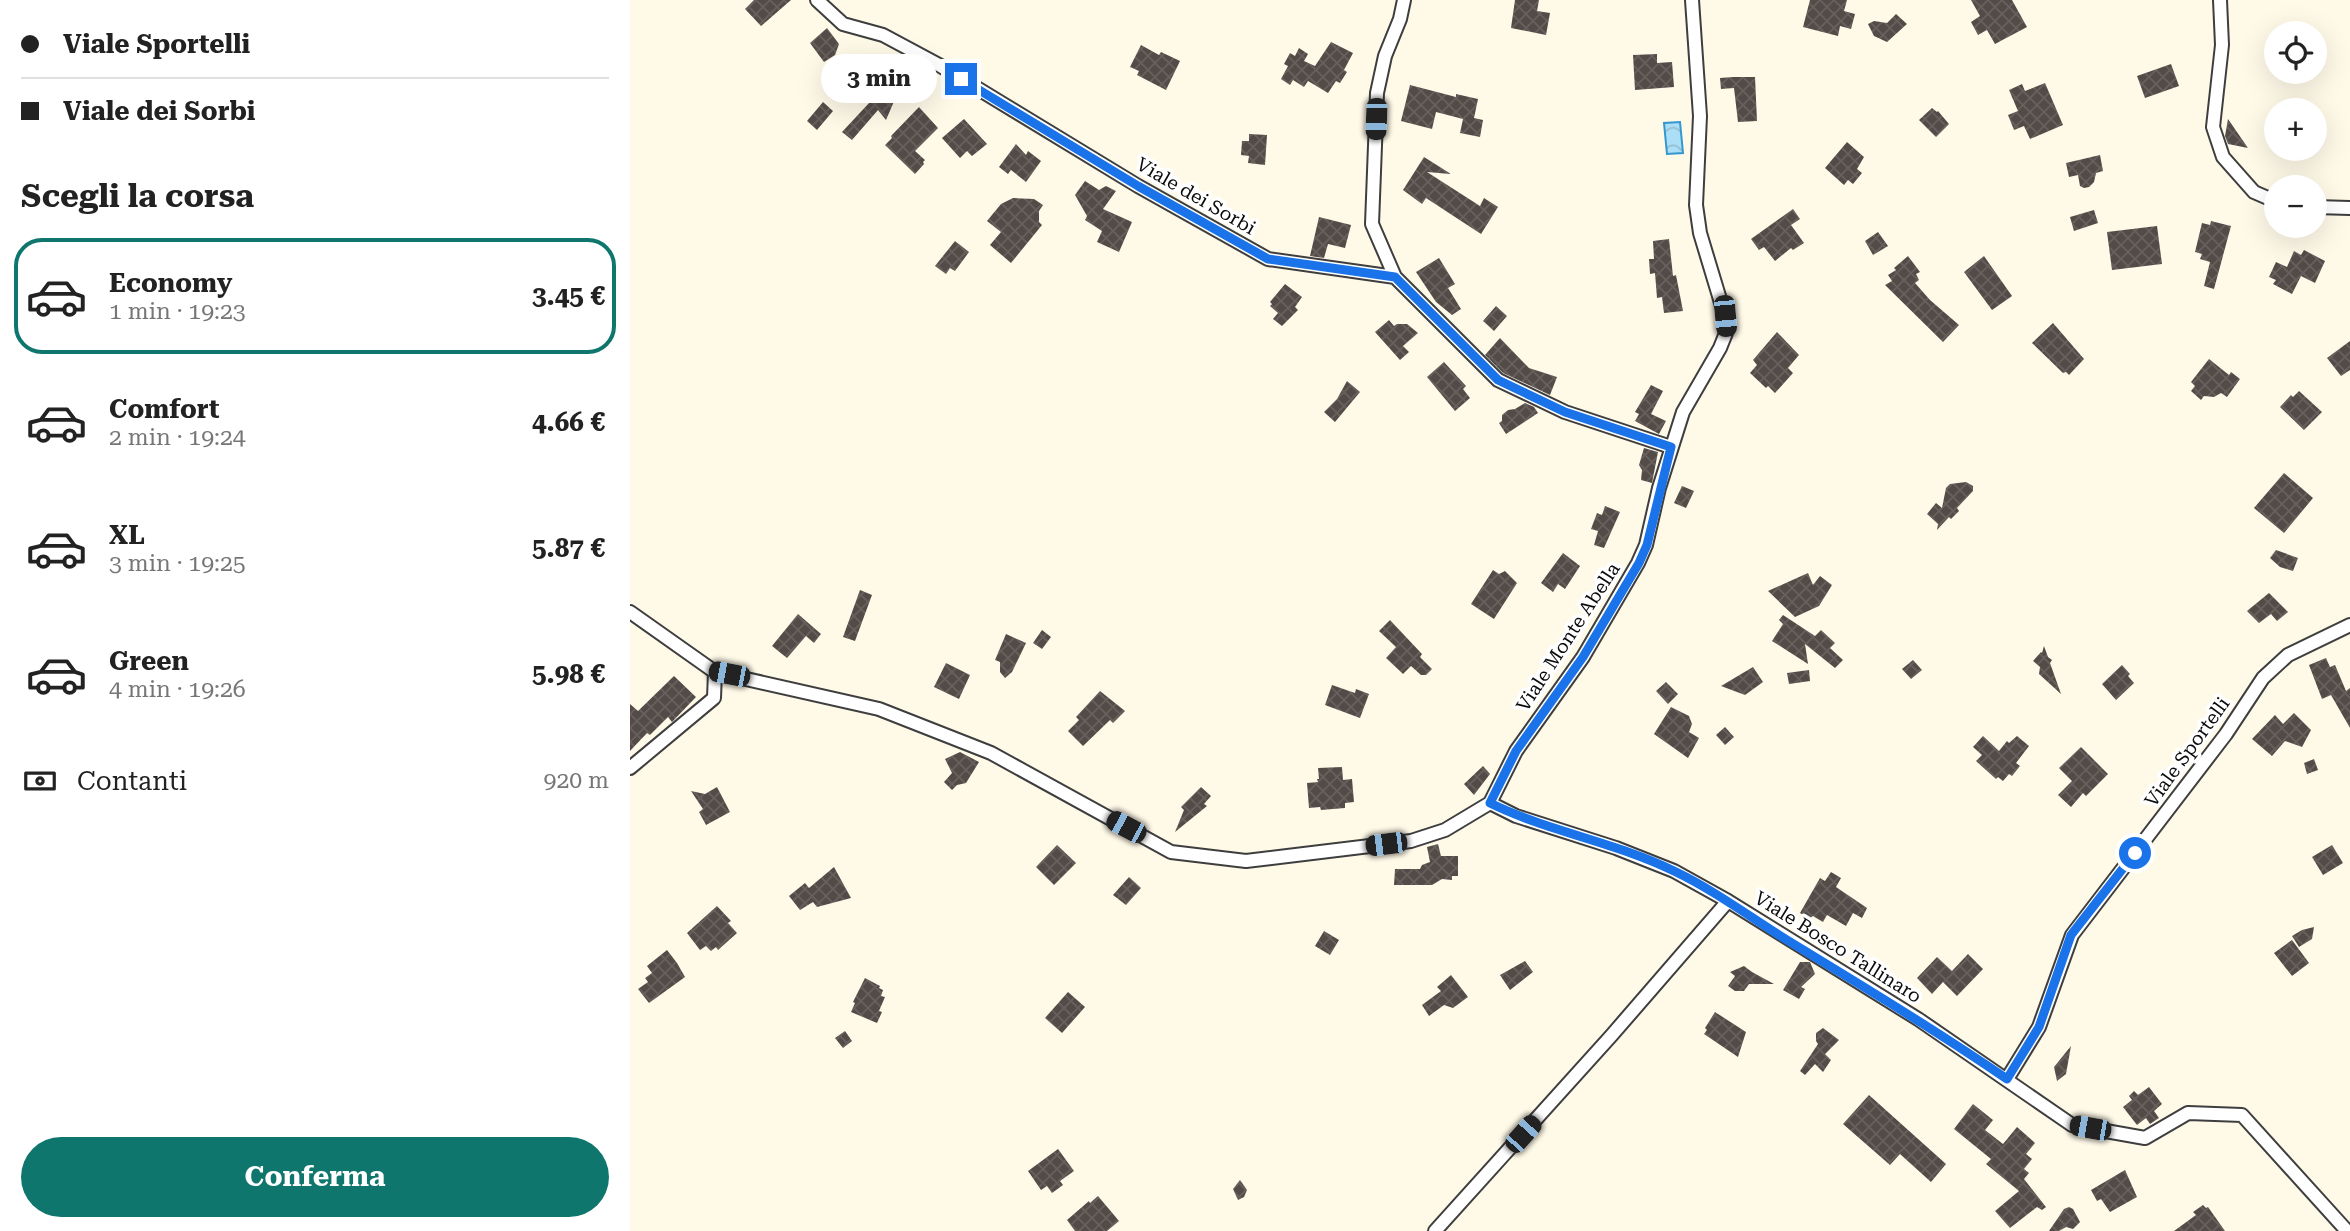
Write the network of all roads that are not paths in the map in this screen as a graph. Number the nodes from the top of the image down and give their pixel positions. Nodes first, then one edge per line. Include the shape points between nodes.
1 (817, 0) edge
2 (1404, 0) edge
3 (1692, 0) edge
4 (2220, 0) edge
5 (2264, 196) edge
6 (2327, 207) edge
7 (2350, 208) edge
8 (1395, 277) junction
9 (1671, 447) junction
10 (630, 612) edge
11 (2350, 625) edge
12 (715, 672) junction
13 (630, 768) edge
14 (1490, 803) junction
15 (1728, 901) junction
16 (2007, 1079) junction
17 (1435, 1231) edge
18 (2347, 1231) edge

1 - 8 street, Viale dei Sorbi via 843,23 883,35 939,65 1268,259
2 - 8 street via 1377,93 1372,224
3 - 9 street, Viale Monte Abella via 1700,116 1696,205 1726,333 1682,412
4 - 5 street via 2222,45 2213,127 2223,157 2254,192
6 - 7 street
8 - 9 street via 1498,380 1565,412
9 - 14 street, Viale Monte Abella via 1639,563 1583,657 1516,751
10 - 12 street
11 - 16 street, Viale Sportelli via 2288,655 2263,678 2226,734 2071,935 2039,1027
12 - 13 street via 714,698
12 - 14 street via 880,709 991,754 1171,852 1246,861 1411,841 1445,830
14 - 15 street, Viale Bosco Tallinaro via 1674,871
15 - 16 street, Viale Bosco Tallinaro
15 - 17 street
16 - 18 street, Viale Bosco Tallinaro via 2072,1125 2145,1138 2188,1114 2242,1115

